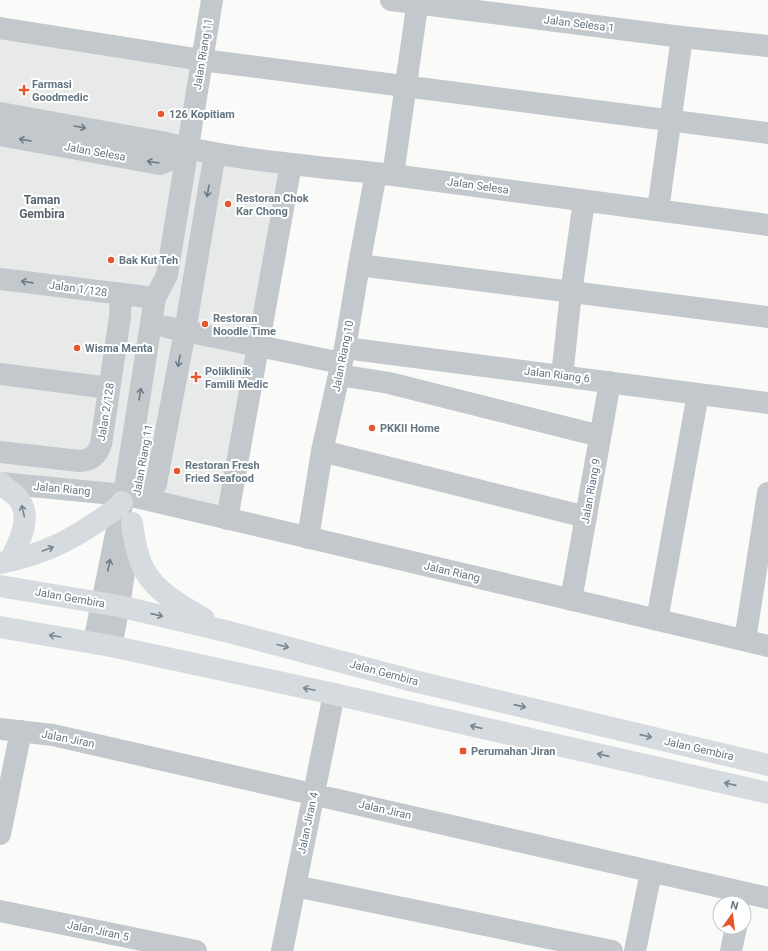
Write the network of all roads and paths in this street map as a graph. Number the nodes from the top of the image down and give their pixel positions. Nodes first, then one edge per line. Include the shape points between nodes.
1 (212, 0) edge
2 (391, 0) edge
3 (418, 2) edge
4 (0, 28) edge
5 (682, 37) junction
6 (768, 46) edge
7 (202, 60) junction
8 (406, 87) junction
9 (0, 113) edge
10 (670, 121) junction
11 (768, 133) edge
12 (0, 135) edge
13 (187, 149) junction
14 (215, 153) junction
15 (291, 164) junction
16 (385, 174) junction
17 (584, 201) junction
18 (658, 210) junction
19 (768, 225) edge
20 (359, 265) junction
21 (167, 275) junction
22 (0, 279) edge
23 (571, 293) junction
24 (121, 295) junction
25 (155, 298) junction
26 (768, 317) edge
27 (175, 329) junction
28 (259, 346) junction
29 (342, 362) junction
30 (0, 374) edge
31 (562, 376) junction
32 (610, 382) junction
33 (109, 388) junction
34 (698, 394) junction
35 (768, 402) edge
36 (600, 436) junction
37 (322, 451) junction
38 (0, 452) edge
39 (0, 483) edge
40 (768, 493) edge
41 (130, 496) junction
42 (586, 517) junction
43 (227, 519) junction
44 (132, 523) junction
45 (308, 538) junction
46 (5, 562) edge
47 (0, 586) edge
48 (571, 600) junction
49 (110, 604) junction
50 (657, 620) junction
51 (0, 627) edge
52 (225, 631) junction
53 (745, 640) junction
54 (102, 644) junction
55 (768, 646) edge
56 (334, 694) junction
57 (10, 730) edge
58 (768, 766) edge
59 (768, 793) edge
60 (314, 794) junction
61 (0, 831) edge
62 (651, 872) junction
63 (295, 886) junction
64 (732, 895) edge
65 (752, 898) edge
66 (768, 898) edge
67 (0, 911) edge
68 (734, 935) edge
69 (196, 951) edge
70 (282, 951) edge
71 (612, 951) edge
72 (635, 951) edge
73 (731, 951) edge

1 - 7 street, Jalan Riang 11
2 - 3 street, Jalan Selesa 1
3 - 5 street, Jalan Selesa 1
3 - 8 street, Jalan Riang 10
4 - 7 street
5 - 6 street, Jalan Selesa 1
5 - 10 street
7 - 8 street
7 - 13 street, Jalan Riang 11
8 - 10 street
8 - 16 street, Jalan Riang 10
9 -> 13 street, Jalan Selesa via 162,142
10 - 11 street
10 - 18 street
13 -> 12 street, Jalan Selesa via 160,164
13 - 14 street, Jalan Selesa
13 - 21 street, Jalan Riang 11
14 - 15 street, Jalan Selesa
14 -> 27 street
15 - 16 street, Jalan Selesa
15 - 28 street
16 - 17 street, Jalan Selesa
16 - 20 street, Jalan Riang 10
17 - 18 street, Jalan Selesa
17 - 23 street
18 - 19 street, Jalan Selesa
20 - 23 street
20 - 29 street, Jalan Riang 10
21 - 25 street, Jalan Riang 11
21 - 27 street, Jalan Riang 11
24 -> 22 street, Jalan 1/128
23 - 26 street
23 - 31 street
24 - 25 street, Jalan 1/128
24 - 33 street, Jalan 2/128
41 -> 25 street, Jalan Riang 11
27 - 28 street
27 -> 41 street, Jalan Riang 11
28 - 29 street
28 - 43 street
29 - 31 street, Jalan Riang 6
29 - 36 street via 389,383
29 - 37 street, Jalan Riang 10
30 - 33 street
31 - 32 street, Jalan Riang 6
32 - 34 street, Jalan Riang 6
32 - 36 street, Jalan Riang 9
33 - 38 street, Jalan 2/128 via 101,444 94,457 79,461
34 - 35 street, Jalan Riang 6
34 - 50 street
36 - 42 street, Jalan Riang 9
37 - 42 street
37 - 45 street, Jalan Riang 10
39 - 41 street, Jalan Riang
46 -> 39 main road via 22,536 24,508
40 - 53 street
41 - 43 street, Jalan Riang
41 - 44 street, Jalan Riang 11
46 -> 41 main road via 50,549 77,536 118,508
49 -> 41 street, Jalan Riang 11
42 - 48 street, Jalan Riang 9
43 - 45 street, Jalan Riang
44 - 49 street, Jalan Riang 11
44 - 52 main road via 134,542 151,579 177,603
45 - 48 street, Jalan Riang
47 - 49 main road, Jalan Gembira
48 - 50 street, Jalan Riang
49 -> 52 main road, Jalan Gembira
49 - 54 street, Jalan Riang 11
50 - 53 street, Jalan Riang
54 -> 51 main road
52 -> 58 main road, Jalan Gembira via 414,681
53 - 55 street, Jalan Riang
56 -> 54 main road
59 -> 56 main road
56 - 60 street, Jalan Jiran 4
57 - 60 street, Jalan Jiran via 53,735
57 - 61 street
60 - 62 street, Jalan Jiran
60 - 63 street, Jalan Jiran 4
62 - 64 street, Jalan Jiran
62 - 72 street
63 - 70 street, Jalan Jiran 4
63 - 71 street
65 - 66 street, Jalan Jiran
67 - 69 street, Jalan Jiran 5
68 - 73 street

